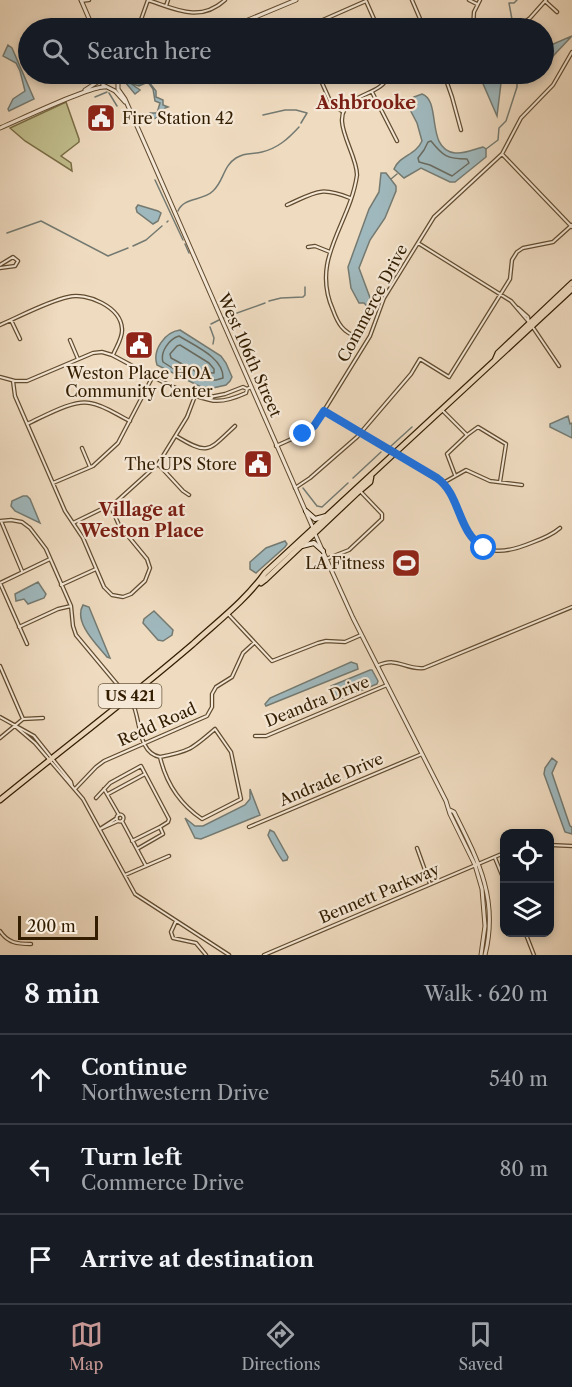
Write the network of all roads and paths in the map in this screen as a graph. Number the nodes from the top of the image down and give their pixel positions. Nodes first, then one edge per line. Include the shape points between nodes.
1 (81, 0) edge
2 (89, 0) edge
3 (148, 0) edge
4 (168, 0) edge
5 (225, 0) edge
6 (296, 0) edge
7 (412, 0) edge
8 (469, 0) edge
9 (480, 0) edge
10 (366, 1) edge
11 (546, 1) edge
12 (477, 4) junction
13 (166, 6) junction
14 (557, 12) dead end
15 (89, 18) edge
16 (142, 18) edge
17 (253, 18) edge
18 (328, 18) edge
19 (374, 18) edge
20 (420, 18) edge
21 (473, 18) edge
22 (530, 18) edge
23 (572, 52) edge
24 (554, 83) edge
25 (97, 84) edge
26 (104, 84) edge
27 (117, 84) edge
28 (118, 84) edge
29 (323, 84) edge
30 (384, 84) edge
31 (447, 84) edge
32 (554, 84) edge
33 (105, 87) junction
34 (111, 88) junction
35 (372, 92) junction
36 (81, 93) junction
37 (125, 102) junction
38 (343, 112) junction
39 (0, 128) edge
40 (461, 130) dead end
41 (397, 141) dead end
42 (502, 154) junction
43 (350, 198) junction
44 (287, 205) dead end
45 (572, 226) edge
46 (418, 243) junction
47 (308, 247) dead end
48 (330, 252) junction
49 (0, 267) edge
50 (572, 282) edge
51 (572, 290) edge
52 (501, 294) junction
53 (11, 320) junction
54 (0, 325) edge
55 (531, 325) junction
56 (357, 337) dead end
57 (20, 339) dead end
58 (70, 340) dead end
59 (112, 355) junction
60 (78, 359) junction
61 (559, 366) dead end
62 (0, 376) edge
63 (153, 376) junction
64 (13, 381) junction
65 (249, 388) junction
66 (195, 396) junction
67 (205, 398) junction
68 (442, 410) junction
69 (324, 411) junction
70 (130, 421) junction
71 (27, 424) junction
72 (235, 426) dead end
73 (360, 434) junction
74 (467, 435) junction
75 (176, 436) junction
76 (276, 446) junction
77 (82, 448) dead end
78 (396, 454) junction
79 (158, 464) junction
80 (90, 467) junction
81 (455, 475) junction
82 (371, 477) junction
83 (501, 482) junction
84 (53, 483) junction
85 (443, 483) junction
86 (522, 486) dead end
87 (295, 488) junction
88 (360, 491) junction
89 (189, 495) dead end
90 (110, 505) junction
91 (306, 511) junction
92 (327, 516) junction
93 (0, 521) edge
94 (73, 523) junction
95 (560, 528) dead end
96 (314, 531) junction
97 (302, 546) junction
98 (323, 551) junction
99 (50, 559) junction
100 (326, 559) junction
101 (96, 569) junction
102 (23, 571) junction
103 (0, 583) edge
104 (258, 584) junction
105 (62, 585) junction
106 (71, 606) junction
107 (572, 606) edge
108 (227, 613) junction
109 (19, 627) junction
110 (361, 635) junction
111 (254, 643) junction
112 (27, 644) dead end
113 (0, 666) edge
114 (377, 666) junction
115 (387, 685) junction
116 (128, 697) junction
117 (0, 717) edge
118 (43, 718) dead end
119 (23, 719) junction
120 (15, 726) junction
121 (255, 736) dead end
122 (0, 738) edge
123 (145, 744) junction
124 (422, 754) junction
125 (160, 757) junction
126 (51, 759) junction
127 (145, 774) junction
128 (74, 788) junction
129 (104, 789) junction
130 (108, 794) junction
131 (96, 798) dead end
132 (0, 800) edge
133 (119, 819) junction
134 (160, 827) junction
135 (249, 827) dead end
136 (100, 829) junction
137 (132, 841) junction
138 (554, 845) edge
139 (572, 846) edge
140 (417, 848) dead end
141 (137, 849) junction
142 (500, 855) edge
143 (169, 856) dead end
144 (495, 857) junction
145 (477, 864) junction
146 (146, 866) junction
147 (500, 870) edge
148 (124, 875) junction
149 (430, 884) junction
150 (176, 921) junction
151 (0, 931) edge
152 (527, 937) edge
153 (31, 944) dead end
154 (206, 955) edge
155 (229, 955) edge
156 (264, 955) edge
157 (483, 955) edge
158 (534, 955) edge

1 - 2 street
1 - 15 street
3 - 13 street
3 - 16 street
4 - 13 street
5 - 13 street via 196,14
6 - 17 street
7 - 20 street
8 - 12 street
9 - 12 street
10 - 18 street
10 - 19 street
11 - 14 street
11 - 22 street
12 - 21 street
23 - 24 street, Commerce Drive
25 - 36 street
26 - 33 street
27 - 34 street
28 - 37 street, West 106th Street
29 - 38 street via 333,106
30 - 35 street
31 - 40 street
32 - 42 street, Commerce Drive via 521,118
33 - 34 street
33 - 36 street
34 - 37 street, West 106th Street
35 - 38 street via 353,101
35 - 41 street
36 - 39 street
37 - 65 street, West 106th Street
38 - 43 street via 342,128 357,166
42 - 45 street
42 - 46 street, Commerce Drive via 437,213
43 - 44 street via 323,190
43 - 48 street
45 - 52 street via 552,242 517,252 510,279
46 - 52 street
46 - 69 street, Commerce Drive via 382,302 369,337
47 - 48 street
48 - 56 street via 325,275 329,301 341,327
49 - 49 street via 15,266 18,261 12,257
50 - 55 main road, US 421
51 - 55 main road, US 421
52 - 55 street
52 - 73 street via 449,377 420,359
53 - 54 street
53 - 57 street
53 - 59 street via 66,297 90,298 120,320 122,334
55 - 61 street
55 - 68 main road, US 421
58 - 60 street
59 - 60 street via 98,352
59 - 63 street
60 - 64 street via 29,380
62 - 64 street
63 - 66 street
63 - 70 street
64 - 71 street
65 - 67 street
65 - 67 street via 228,400
65 - 76 street, West 106th Street
66 - 67 street
66 - 75 street
68 - 74 street
68 - 78 main road, US 421
69 - 73 street
69 - 76 street, Commerce Drive via 308,431
70 - 71 street via 96,404 83,402
70 - 80 street via 119,441
71 - 84 street
72 - 75 street via 206,449 195,448
73 - 78 street
73 - 87 street
74 - 81 street via 447,454
74 - 83 street via 478,427 506,444
75 - 79 street
76 - 87 street, West 106th Street
77 - 80 street
78 - 82 main road, US 421
78 - 85 street
79 - 89 street
79 - 90 street
80 - 84 street
81 - 83 street via 466,470
81 - 85 street
82 - 88 main road, US 421
82 - 92 main road, US 421
83 - 86 street
84 - 94 street
85 - 95 street via 472,538 488,549 516,550
87 - 91 street, West 106th Street
88 - 96 main road, US 421
88 - 100 street via 382,519 349,550
90 - 94 street
90 - 101 street via 120,528 147,559 150,570 145,581 129,595 118,597 104,587
91 - 92 main road via 314,519
91 - 96 street, West 106th Street
92 - 96 main road, US 421
93 - 99 street via 14,520 28,526
93 - 102 street
94 - 101 street
96 - 97 main road, US 421
96 - 98 street, West 106th Street
96 - 104 main road, US 421 via 265,573
97 - 98 main road via 314,543
97 - 104 main road, US 421
98 - 100 street, West 106th Street
99 - 102 street
99 - 105 street
100 - 110 street, West 106th Street
101 - 105 street
102 - 103 street
103 - 109 street
104 - 108 main road, US 421
105 - 106 street
106 - 109 street
106 - 116 street via 76,634
107 - 114 street via 424,668 395,661
108 - 111 street
108 - 116 main road, US 421
109 - 112 street
110 - 111 street via 345,642 326,641 272,661
110 - 114 street, West 106th Street
111 - 123 street, Redd Road via 243,653 232,677 216,687 207,716
113 - 119 street
114 - 115 street, West 106th Street
115 - 121 street, Deandra Drive via 266,736
115 - 124 street, West 106th Street
116 - 123 street via 136,710
116 - 126 main road, US 421
117 - 120 street
118 - 119 street
119 - 120 street
120 - 122 street
120 - 126 street
123 - 125 street via 149,752
123 - 128 street, Redd Road via 101,763
124 - 135 street, Andrade Drive
124 - 145 street, West 106th Street
125 - 125 street via 173,790 202,819 241,799 231,752 215,729 192,749
126 - 128 street
126 - 132 main road, US 421
127 - 129 street via 141,766
127 - 130 street
127 - 134 street via 169,819
128 - 136 street
129 - 130 street
129 - 131 street
130 - 133 street
133 - 136 street
133 - 137 street
134 - 137 street
134 - 141 street via 164,834
136 - 148 street
137 - 141 street
138 - 139 street
140 - 149 street
141 - 146 street
142 - 144 street, Bennett Parkway
143 - 146 street
144 - 145 street, Bennett Parkway
144 - 147 street
145 - 149 street, Bennett Parkway
145 - 157 street, West 106th Street via 485,905
146 - 148 street
148 - 150 street via 135,894
149 - 156 street, Bennett Parkway
150 - 154 street via 171,932 173,938 196,943
150 - 155 street
151 - 153 street via 7,940
152 - 158 street

